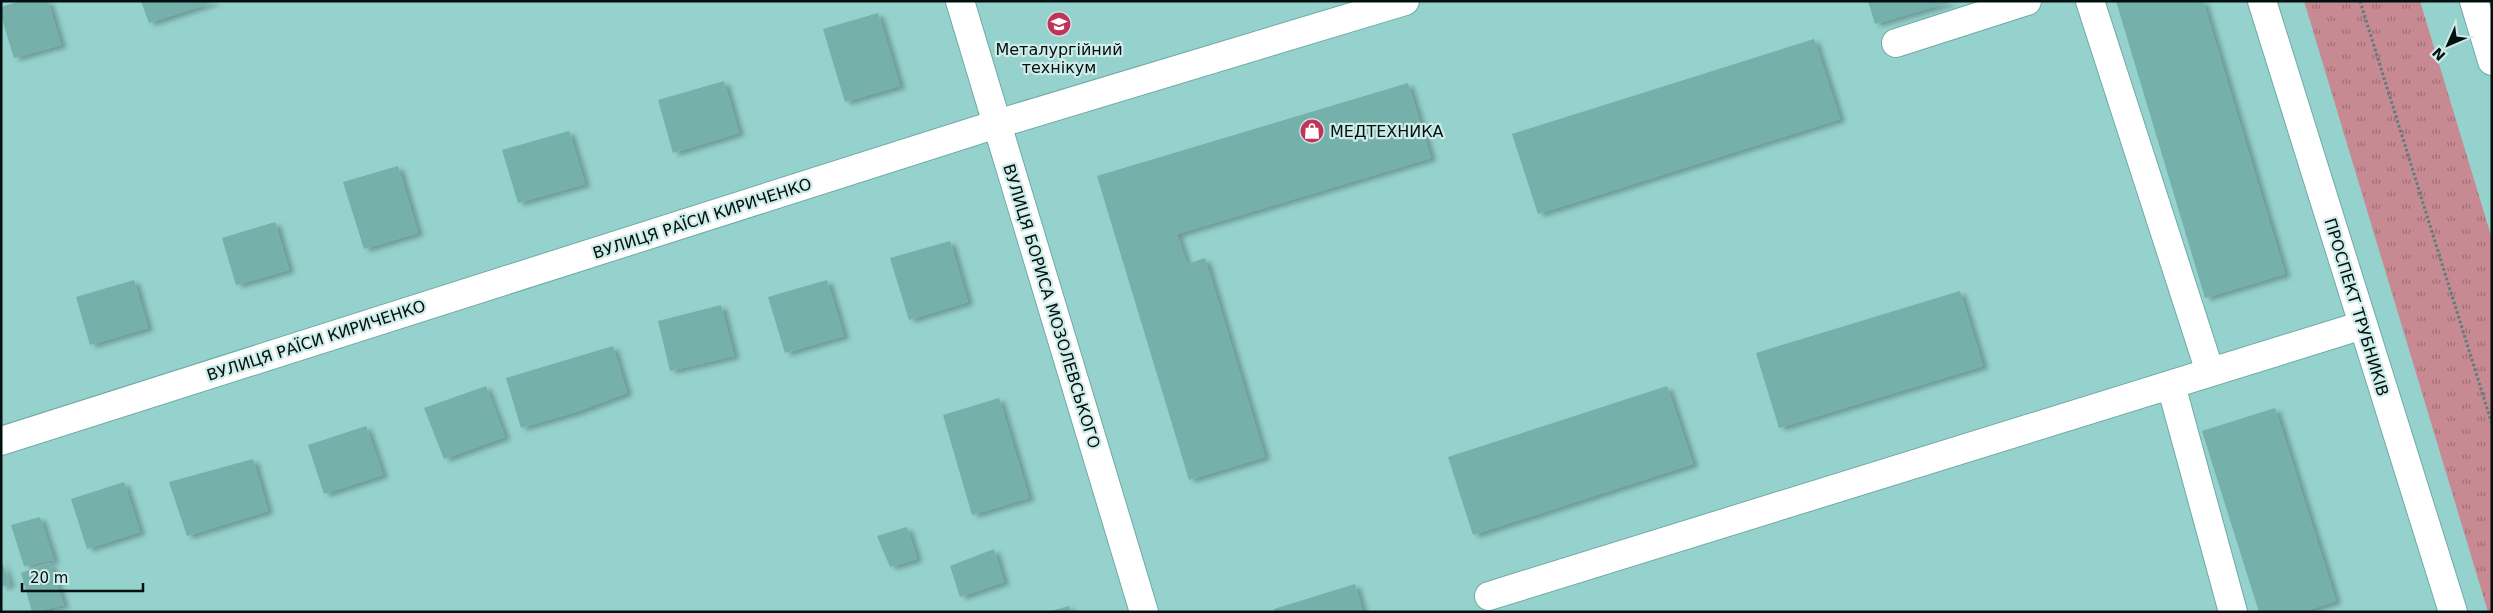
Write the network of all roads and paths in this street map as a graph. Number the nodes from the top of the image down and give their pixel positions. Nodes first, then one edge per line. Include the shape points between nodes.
1 (960, 1) edge
2 (1405, 1) edge
3 (2027, 1) edge
4 (2090, 1) edge
5 (2262, 1) edge
6 (2360, 1) edge
7 (2474, 1) edge
8 (1896, 43) dead end
9 (2492, 61) edge
10 (997, 124) junction
11 (2363, 325) junction
12 (2210, 372) junction
13 (2171, 385) junction
14 (2492, 424) edge
15 (1, 441) edge
16 (1489, 596) dead end
17 (1144, 612) edge
18 (2233, 612) edge
19 (2452, 612) edge

1 - 10 street, ВУЛИЦЯ БОРИСА МОЗОЛЕВСЬКОГО
2 - 10 street, ВУЛИЦЯ РАЇСИ КИРИЧЕНКО
3 - 8 street
4 - 12 street
5 - 11 street, ПРОСПЕКТ ТРУБНИКІВ
6 - 14 path
7 - 9 street
10 - 15 street, ВУЛИЦЯ РАЇСИ КИРИЧЕНКО
10 - 17 street, ВУЛИЦЯ БОРИСА МОЗОЛЕВСЬКОГО
11 - 12 street
11 - 19 street, ПРОСПЕКТ ТРУБНИКІВ
12 - 13 street
13 - 16 street
13 - 18 street

